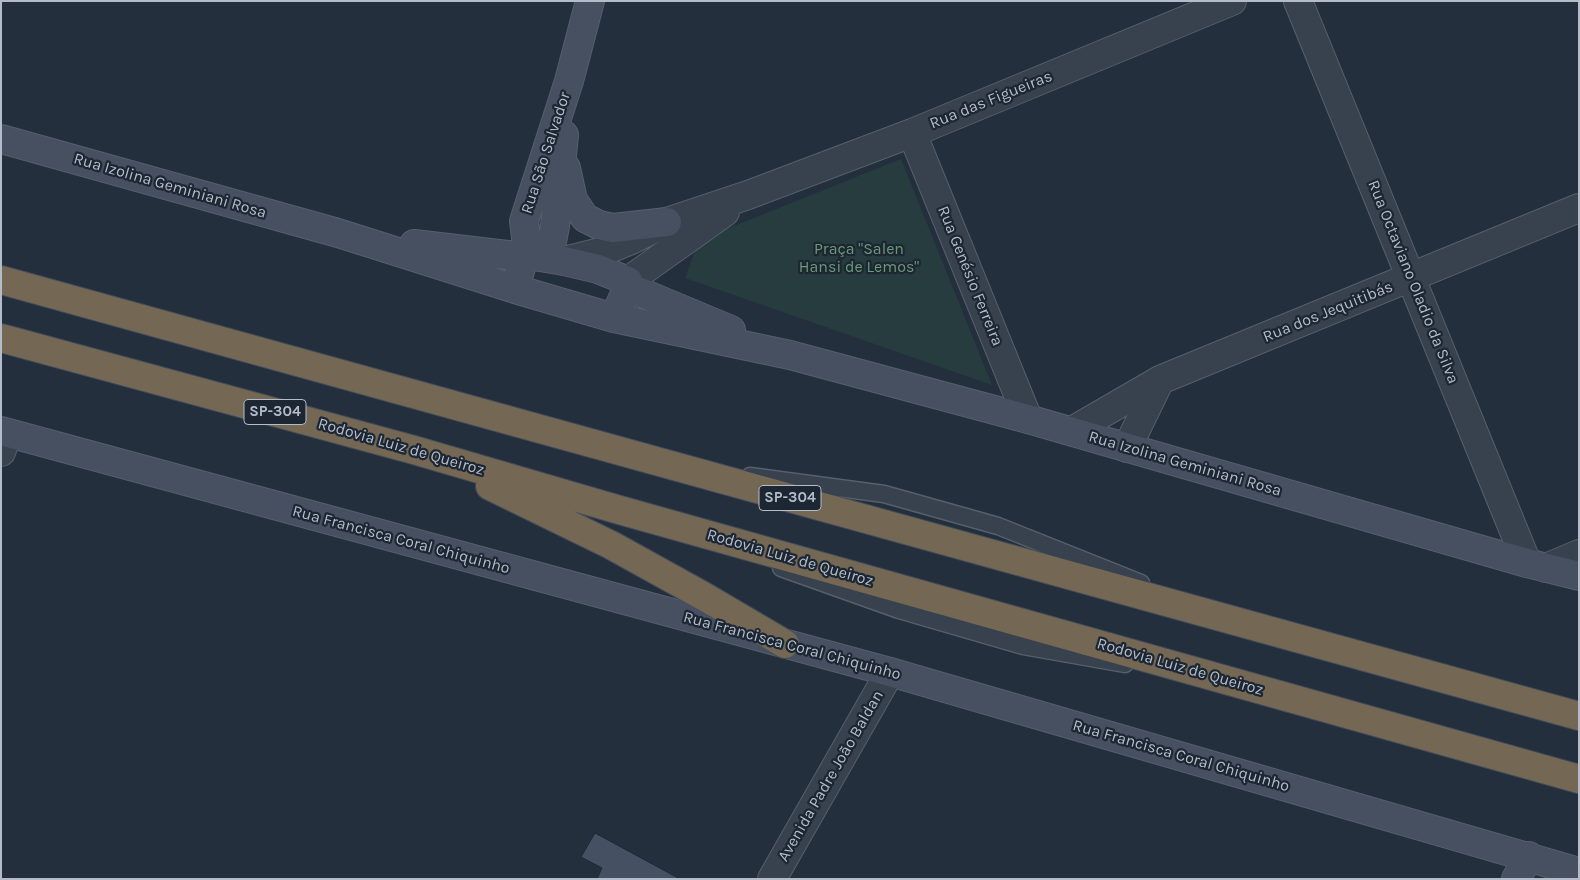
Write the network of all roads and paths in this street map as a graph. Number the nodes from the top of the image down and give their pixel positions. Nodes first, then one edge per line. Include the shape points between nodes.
1 (590, 1) edge
2 (1232, 1) edge
3 (1298, 1) edge
4 (569, 81) junction
5 (912, 133) junction
6 (1, 139) edge
7 (563, 148) junction
8 (748, 195) junction
9 (1579, 208) edge
10 (667, 222) junction
11 (338, 233) junction
12 (541, 258) junction
13 (1412, 277) junction
14 (1, 280) edge
15 (628, 284) junction
16 (515, 289) junction
17 (614, 318) junction
18 (1, 338) edge
19 (790, 355) junction
20 (1160, 380) junction
21 (1028, 419) junction
22 (1072, 432) junction
23 (4, 439) edge
24 (1127, 448) junction
25 (414, 450) junction
26 (1579, 554) edge
27 (1537, 566) junction
28 (1579, 576) edge
29 (785, 644) junction
30 (890, 672) junction
31 (1579, 716) edge
32 (1579, 779) edge
33 (1523, 868) edge
34 (1579, 872) edge
35 (772, 879) edge

1 - 4 street, Rua São Salvador
2 - 5 street, Rua das Figueiras
3 - 13 street, Rua Octaviano Oladio da Silva
4 - 7 street, Rua São Salvador
4 - 12 street, Rua São Salvador via 524,221
5 - 8 street, Rua das Figueiras
5 - 21 street, Rua Genésio Ferreira
6 - 11 street, Rua Izolina Geminiani Rosa
7 - 10 street via 570,191 585,218 613,228
7 - 12 street, Rua São Salvador via 554,226
8 - 10 street, Rua das Figueiras
8 - 15 street, Rua das Figueiras
9 - 13 street, Rua dos Jequitibás
10 - 12 street, Rua das Figueiras via 604,251
11 - 12 street, Rua Izolina Geminiani Rosa
11 - 16 street, Rua Izolina Geminiani Rosa
12 - 15 street, Rua Izolina Geminiani Rosa via 598,269
12 - 16 street
13 - 20 street, Rua dos Jequitibás
13 - 27 street, Rua Octaviano Oladio da Silva
14 - 31 highway, SP-304
15 - 17 street
15 - 19 street, Rua Izolina Geminiani Rosa
16 - 17 street, Rua Izolina Geminiani Rosa
17 - 19 street, Rua Izolina Geminiani Rosa
18 - 25 highway, Rodovia Luiz de Queiroz / SP-304
19 - 21 street, Rua Izolina Geminiani Rosa
20 - 22 street, Rua dos Jequitibás
20 - 24 street
21 - 22 street, Rua Izolina Geminiani Rosa
22 - 24 street, Rua Izolina Geminiani Rosa
23 - 29 street, Rua Francisca Coral Chiquinho
24 - 27 street, Rua Izolina Geminiani Rosa
25 - 29 highway via 611,545
25 - 32 highway, Rodovia Luiz de Queiroz / SP-304
26 - 27 street
27 - 28 street, Rua Izolina Geminiani Rosa
29 - 30 street, Rua Francisca Coral Chiquinho
30 - 33 street, Rua Francisca Coral Chiquinho
30 - 35 street, Avenida Padre João Baldan
33 - 34 street, Rua Francisca Coral Chiquinho

